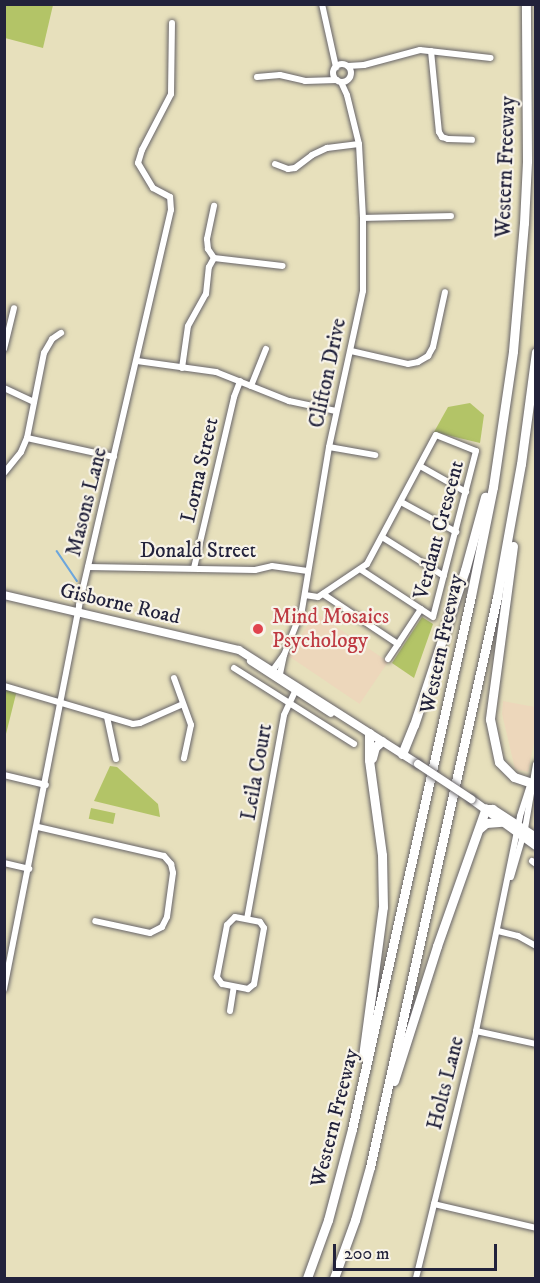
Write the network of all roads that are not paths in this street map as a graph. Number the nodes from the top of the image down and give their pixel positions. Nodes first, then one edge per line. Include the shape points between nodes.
1 (322, 4) edge
2 (525, 4) edge
3 (172, 22) dead end
4 (431, 51) junction
5 (333, 54) junction
6 (490, 58) dead end
7 (346, 65) junction
8 (364, 66) junction
9 (335, 69) junction
10 (257, 77) dead end
11 (350, 77) junction
12 (320, 80) junction
13 (339, 81) junction
14 (347, 94) junction
15 (472, 140) dead end
16 (358, 144) junction
17 (275, 164) dead end
18 (214, 206) dead end
19 (451, 216) dead end
20 (363, 218) junction
21 (214, 258) junction
22 (283, 266) dead end
23 (445, 292) dead end
24 (14, 308) dead end
25 (61, 333) dead end
26 (266, 349) dead end
27 (4, 350) edge
28 (351, 351) junction
29 (536, 352) edge
30 (137, 361) junction
31 (182, 368) junction
32 (240, 381) junction
33 (251, 386) junction
34 (4, 388) edge
35 (34, 402) junction
36 (336, 411) junction
37 (505, 413) junction
38 (27, 438) junction
39 (329, 447) junction
40 (375, 455) dead end
41 (114, 457) junction
42 (521, 464) junction
43 (420, 466) junction
44 (5, 473) edge
45 (466, 492) junction
46 (401, 502) junction
47 (456, 532) junction
48 (382, 537) junction
49 (88, 567) junction
50 (195, 568) junction
51 (360, 569) junction
52 (308, 571) junction
53 (444, 576) junction
54 (323, 594) junction
55 (304, 595) junction
56 (4, 596) edge
57 (421, 609) junction
58 (77, 613) junction
59 (398, 644) junction
60 (388, 659) dead end
61 (234, 668) dead end
62 (275, 674) junction
63 (174, 678) dead end
64 (4, 686) edge
65 (297, 689) junction
66 (60, 701) junction
67 (183, 704) junction
68 (288, 704) junction
69 (107, 717) junction
70 (369, 733) junction
71 (382, 741) junction
72 (354, 744) dead end
73 (402, 754) junction
74 (184, 758) dead end
75 (116, 759) dead end
76 (536, 764) edge
77 (371, 769) junction
78 (4, 775) edge
79 (531, 783) junction
80 (46, 785) junction
81 (486, 809) junction
82 (502, 822) junction
83 (38, 827) junction
84 (478, 830) junction
85 (520, 831) junction
86 (536, 837) edge
87 (536, 846) edge
88 (4, 863) edge
89 (29, 869) junction
90 (247, 919) junction
91 (95, 921) dead end
92 (498, 931) junction
93 (536, 946) edge
94 (234, 987) junction
95 (4, 989) edge
96 (230, 1011) dead end
97 (476, 1031) junction
98 (536, 1044) edge
99 (352, 1129) junction
100 (370, 1167) junction
101 (434, 1204) junction
102 (536, 1228) edge
103 (307, 1278) edge
104 (334, 1278) edge
105 (416, 1278) edge

1 - 5 street
2 - 37 highway, Western Freeway via 526,189 518,308
3 - 30 street, Masons Lane via 171,94 138,163 153,188 172,200
4 - 6 street
4 - 8 street
4 - 15 street via 439,132 448,139
5 - 7 street
5 - 9 street
7 - 8 street
7 - 9 street
7 - 11 street
8 - 11 street
9 - 12 street
9 - 13 street, Clifton Drive
10 - 12 street via 280,75
11 - 13 street
11 - 14 street, Clifton Drive
12 - 13 street
13 - 14 street, Clifton Drive
14 - 16 street, Clifton Drive
16 - 17 street via 327,148 295,168
16 - 20 street, Clifton Drive
18 - 21 street via 207,240
19 - 20 street
20 - 28 street, Clifton Drive via 363,291
21 - 22 street
21 - 31 street via 208,267 206,294 188,326
23 - 28 street via 428,356 408,364
24 - 27 street
25 - 35 street via 44,352
26 - 33 street
28 - 36 street, Clifton Drive
29 - 42 highway, Western Freeway
30 - 31 street
30 - 41 street, Masons Lane
31 - 32 street via 216,372
32 - 33 street
32 - 50 street, Lorna Street
33 - 36 street via 289,401
34 - 35 street
35 - 38 street
36 - 39 street, Clifton Drive
37 - 73 highway via 465,570
37 - 99 highway, Western Freeway via 478,563
38 - 41 street
38 - 44 street
39 - 40 street
39 - 52 street, Clifton Drive
41 - 49 street, Masons Lane
42 - 79 highway via 490,719 499,762 514,777
42 - 100 highway, Western Freeway via 497,597
43 - 45 street
43 - 45 street, Verdant Crescent via 436,435 477,451
43 - 46 street
45 - 47 street, Verdant Crescent
46 - 47 street
46 - 48 street
47 - 53 street, Verdant Crescent
48 - 51 street
48 - 53 street
49 - 50 street, Donald Street
49 - 58 street, Masons Lane
50 - 52 street, Donald Street via 255,570 272,566
51 - 54 street
51 - 57 street
52 - 55 street, Clifton Drive
53 - 57 street, Verdant Crescent via 433,617
54 - 55 street
54 - 59 street
55 - 62 street, Clifton Drive via 296,629
56 - 58 main road, Gisborne Road
57 - 59 street
58 - 62 main road, Gisborne Road via 227,646
58 - 66 street, Masons Lane
59 - 60 street
61 - 68 street, Leila Court
62 - 65 main road, Gisborne Road
63 - 67 street
64 - 66 street
65 - 68 street, Leila Court
65 - 70 main road, Gisborne Road
66 - 69 street
66 - 80 street, Masons Lane
67 - 69 street via 140,723
67 - 74 street via 191,725
68 - 72 street, Leila Court
68 - 90 street, Leila Court
69 - 75 street
70 - 71 main road, Gisborne Road
70 - 77 highway
71 - 73 main road, Gisborne Road
71 - 77 highway via 373,751
73 - 81 main road, Gisborne Road, bridge
76 - 79 street, Holts Lane
77 - 99 highway via 380,834 383,907
78 - 80 street
79 - 85 street, Holts Lane
80 - 83 street, Masons Lane
81 - 82 main road, Gisborne Road
81 - 84 highway
81 - 85 main road, Gisborne Road via 493,809
82 - 84 highway via 486,822
82 - 85 main road, Gisborne Road
83 - 89 street, Masons Lane
83 - 91 street via 164,856 171,864 167,917 162,927 150,933
84 - 100 highway via 416,1012
85 - 86 main road, Gisborne Road
85 - 87 main road, Gisborne Road
85 - 92 street, Holts Lane
88 - 89 street
89 - 95 street, Masons Lane
90 - 94 street via 235,917 229,921 217,976 221,984
90 - 94 street via 263,925 254,985 247,989
92 - 93 street
92 - 97 street, Holts Lane
94 - 96 street
97 - 98 street
97 - 101 street, Holts Lane
99 - 103 highway, Western Freeway via 328,1220
100 - 104 highway, Western Freeway
101 - 102 street
101 - 105 street, Holts Lane

